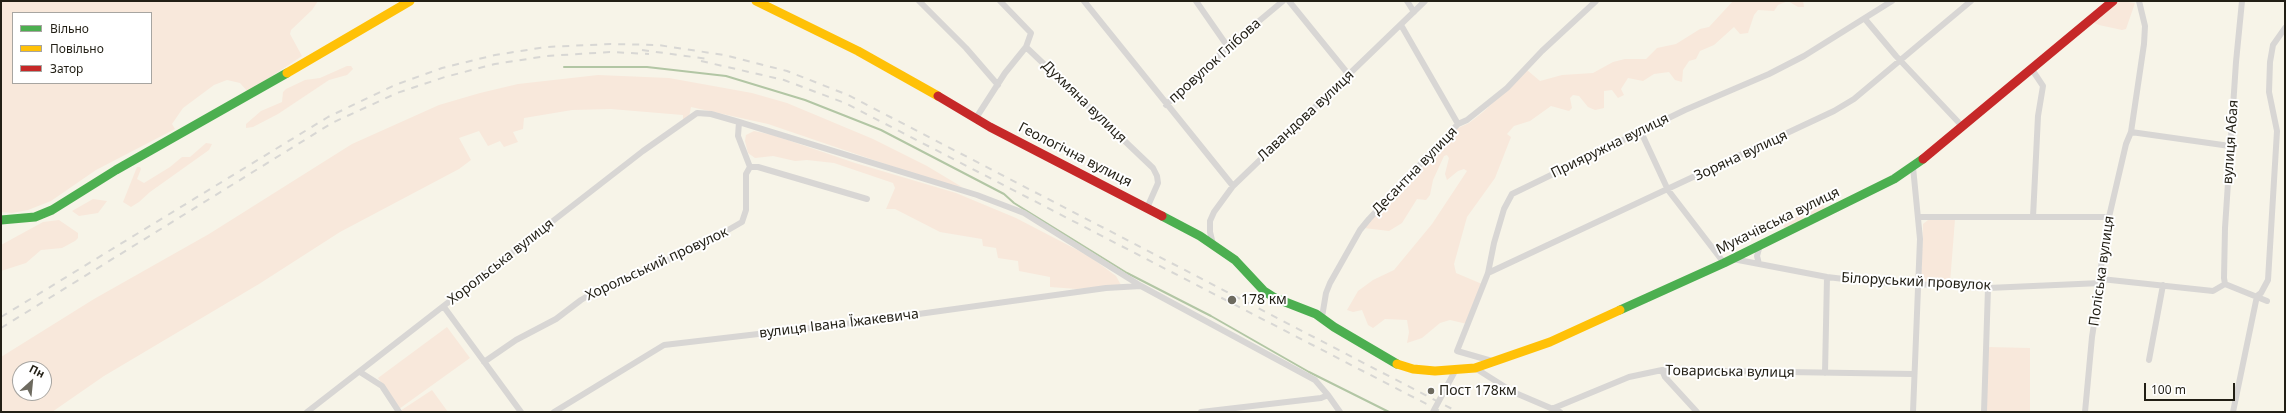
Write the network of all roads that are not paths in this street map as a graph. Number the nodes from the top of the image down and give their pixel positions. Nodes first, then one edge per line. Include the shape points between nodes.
1 (410, 1) edge
2 (756, 1) edge
3 (918, 1) edge
4 (1000, 1) edge
5 (1084, 1) edge
6 (1196, 1) edge
7 (1283, 1) edge
8 (1288, 1) edge
9 (1407, 1) edge
10 (1425, 1) edge
11 (1596, 1) edge
12 (1892, 1) edge
13 (1971, 1) edge
14 (2113, 1) edge
15 (2139, 1) edge
16 (2242, 1) edge
17 (1414, 12) junction
18 (1865, 19) junction
19 (1401, 25) junction
20 (2285, 28) edge
21 (1026, 47) junction
22 (1228, 47) junction
23 (1900, 60) junction
24 (2031, 68) junction
25 (1349, 75) junction
26 (998, 85) junction
27 (1166, 105) junction
28 (976, 118) junction
29 (739, 122) junction
30 (1458, 124) junction
31 (1962, 126) junction
32 (1640, 132) junction
33 (2131, 132) junction
34 (2230, 146) junction
35 (750, 167) junction
36 (1913, 167) junction
37 (1233, 186) junction
38 (1668, 190) junction
39 (867, 199) dead end
40 (1147, 208) junction
41 (1919, 217) junction
42 (2033, 217) junction
43 (2109, 218) junction
44 (1, 220) edge
45 (1213, 244) junction
46 (1760, 245) junction
47 (1733, 259) junction
48 (1724, 263) junction
49 (1759, 264) junction
50 (1488, 274) junction
51 (1827, 277) junction
52 (2101, 281) junction
53 (1916, 283) junction
54 (2225, 284) junction
55 (2163, 285) junction
56 (1141, 286) junction
57 (1988, 288) junction
58 (2257, 296) junction
59 (2267, 301) dead end
60 (444, 307) junction
61 (1322, 318) junction
62 (2149, 360) dead end
63 (484, 362) junction
64 (1496, 362) junction
65 (1475, 368) junction
66 (1662, 370) junction
67 (1455, 371) junction
68 (360, 372) junction
69 (1825, 373) junction
70 (1913, 374) junction
71 (1328, 395) junction
72 (1557, 410) edge
73 (307, 412) edge
74 (399, 412) edge
75 (521, 412) edge
76 (554, 412) edge
77 (1201, 412) edge
78 (1340, 412) edge
79 (1433, 412) edge
80 (1697, 412) edge
81 (1913, 412) edge
82 (1984, 412) edge
83 (2085, 412) edge
84 (2233, 412) edge

1 - 44 street via 116,170 52,210 35,217
2 - 28 street, Геологічна вулиця via 917,82
3 - 26 street via 966,48
4 - 21 street via 1031,33
5 - 27 street
6 - 22 street
7 - 22 street, провулок Глібова
8 - 25 street
9 - 17 street
10 - 17 street, Лавандова вулиця
11 - 30 street, Десантна вулиця via 1507,88 1474,115
12 - 18 street, Прияружна вулиця
13 - 23 street, Зоряна вулиця
14 - 24 street, Мукачівська вулиця
15 - 33 street, Поліська вулиця via 2145,26 2144,44
16 - 34 street, вулиця Абая
17 - 19 street, Лавандова вулиця
18 - 23 street
18 - 32 street, Прияружна вулиця via 1769,74
19 - 25 street, Лавандова вулиця
19 - 30 street
20 - 58 street via 2273,45 2270,62 2269,92 2277,131 2275,195 2268,280
21 - 26 street
21 - 40 street, Духмяна вулиця via 1153,168 1158,183
22 - 27 street, провулок Глібова
23 - 31 street
23 - 38 street, Зоряна вулиця via 1854,99 1834,111
24 - 31 street, Мукачівська вулиця
24 - 42 street via 2043,86 2038,116
25 - 37 street, Лавандова вулиця
26 - 28 street
27 - 37 street
28 - 40 street, Геологічна вулиця
29 - 35 street via 738,136
29 - 56 street via 977,195 1024,213
29 - 60 street, Хорольська вулиця via 697,113 643,151
30 - 61 street, Десантна вулиця via 1360,230 1326,293
31 - 36 street, Мукачівська вулиця
32 - 38 street
32 - 50 street, Прияружна вулиця via 1512,194 1504,209
33 - 34 street
33 - 43 street, Поліська вулиця
34 - 54 street, вулиця Абая via 2225,228
35 - 39 street
35 - 63 street, Хорольський провулок via 746,174 746,210 742,222 630,278 601,288 556,319 516,340
36 - 41 street
36 - 46 street, Мукачівська вулиця
37 - 45 street, Лавандова вулиця via 1210,221
38 - 48 street
38 - 50 street, Зоряна вулиця
40 - 45 street, Геологічна вулиця
41 - 42 street
41 - 53 street
42 - 43 street
43 - 52 street, Поліська вулиця
45 - 61 street, Геологічна вулиця via 1235,260 1264,292
46 - 47 street, Мукачівська вулиця
46 - 49 street via 1757,256
47 - 48 street, Мукачівська вулиця
47 - 49 street, Білоруський провулок
48 - 64 street, Мукачівська вулиця via 1599,321
49 - 51 street, Білоруський провулок
50 - 64 street, Прияружна вулиця via 1457,351
51 - 53 street, Білоруський провулок
51 - 69 street
52 - 55 street, Білоруський провулок
52 - 57 street, Білоруський провулок
52 - 83 street, Поліська вулиця via 2092,337
53 - 57 street, Білоруський провулок
53 - 70 street
54 - 55 street, Білоруський провулок via 2213,291
54 - 58 street
55 - 62 street
56 - 71 street via 1315,380
56 - 76 street, вулиця Івана Їжакевича via 1106,288 664,345
57 - 82 street
58 - 59 street
58 - 84 street
60 - 63 street
60 - 68 street, Хорольська вулиця
61 - 67 street, Геологічна вулиця via 1406,367
63 - 75 street
64 - 65 street, Мукачівська вулиця
65 - 67 street, Мукачівська вулиця
65 - 72 street via 1513,392
66 - 69 street, Товариська вулиця
66 - 72 street, Товариська вулиця via 1629,377
66 - 80 street via 1665,377
67 - 79 street
68 - 73 street, Хорольська вулиця
68 - 74 street via 382,386
69 - 70 street, Товариська вулиця
70 - 81 street
71 - 77 street
71 - 78 street

